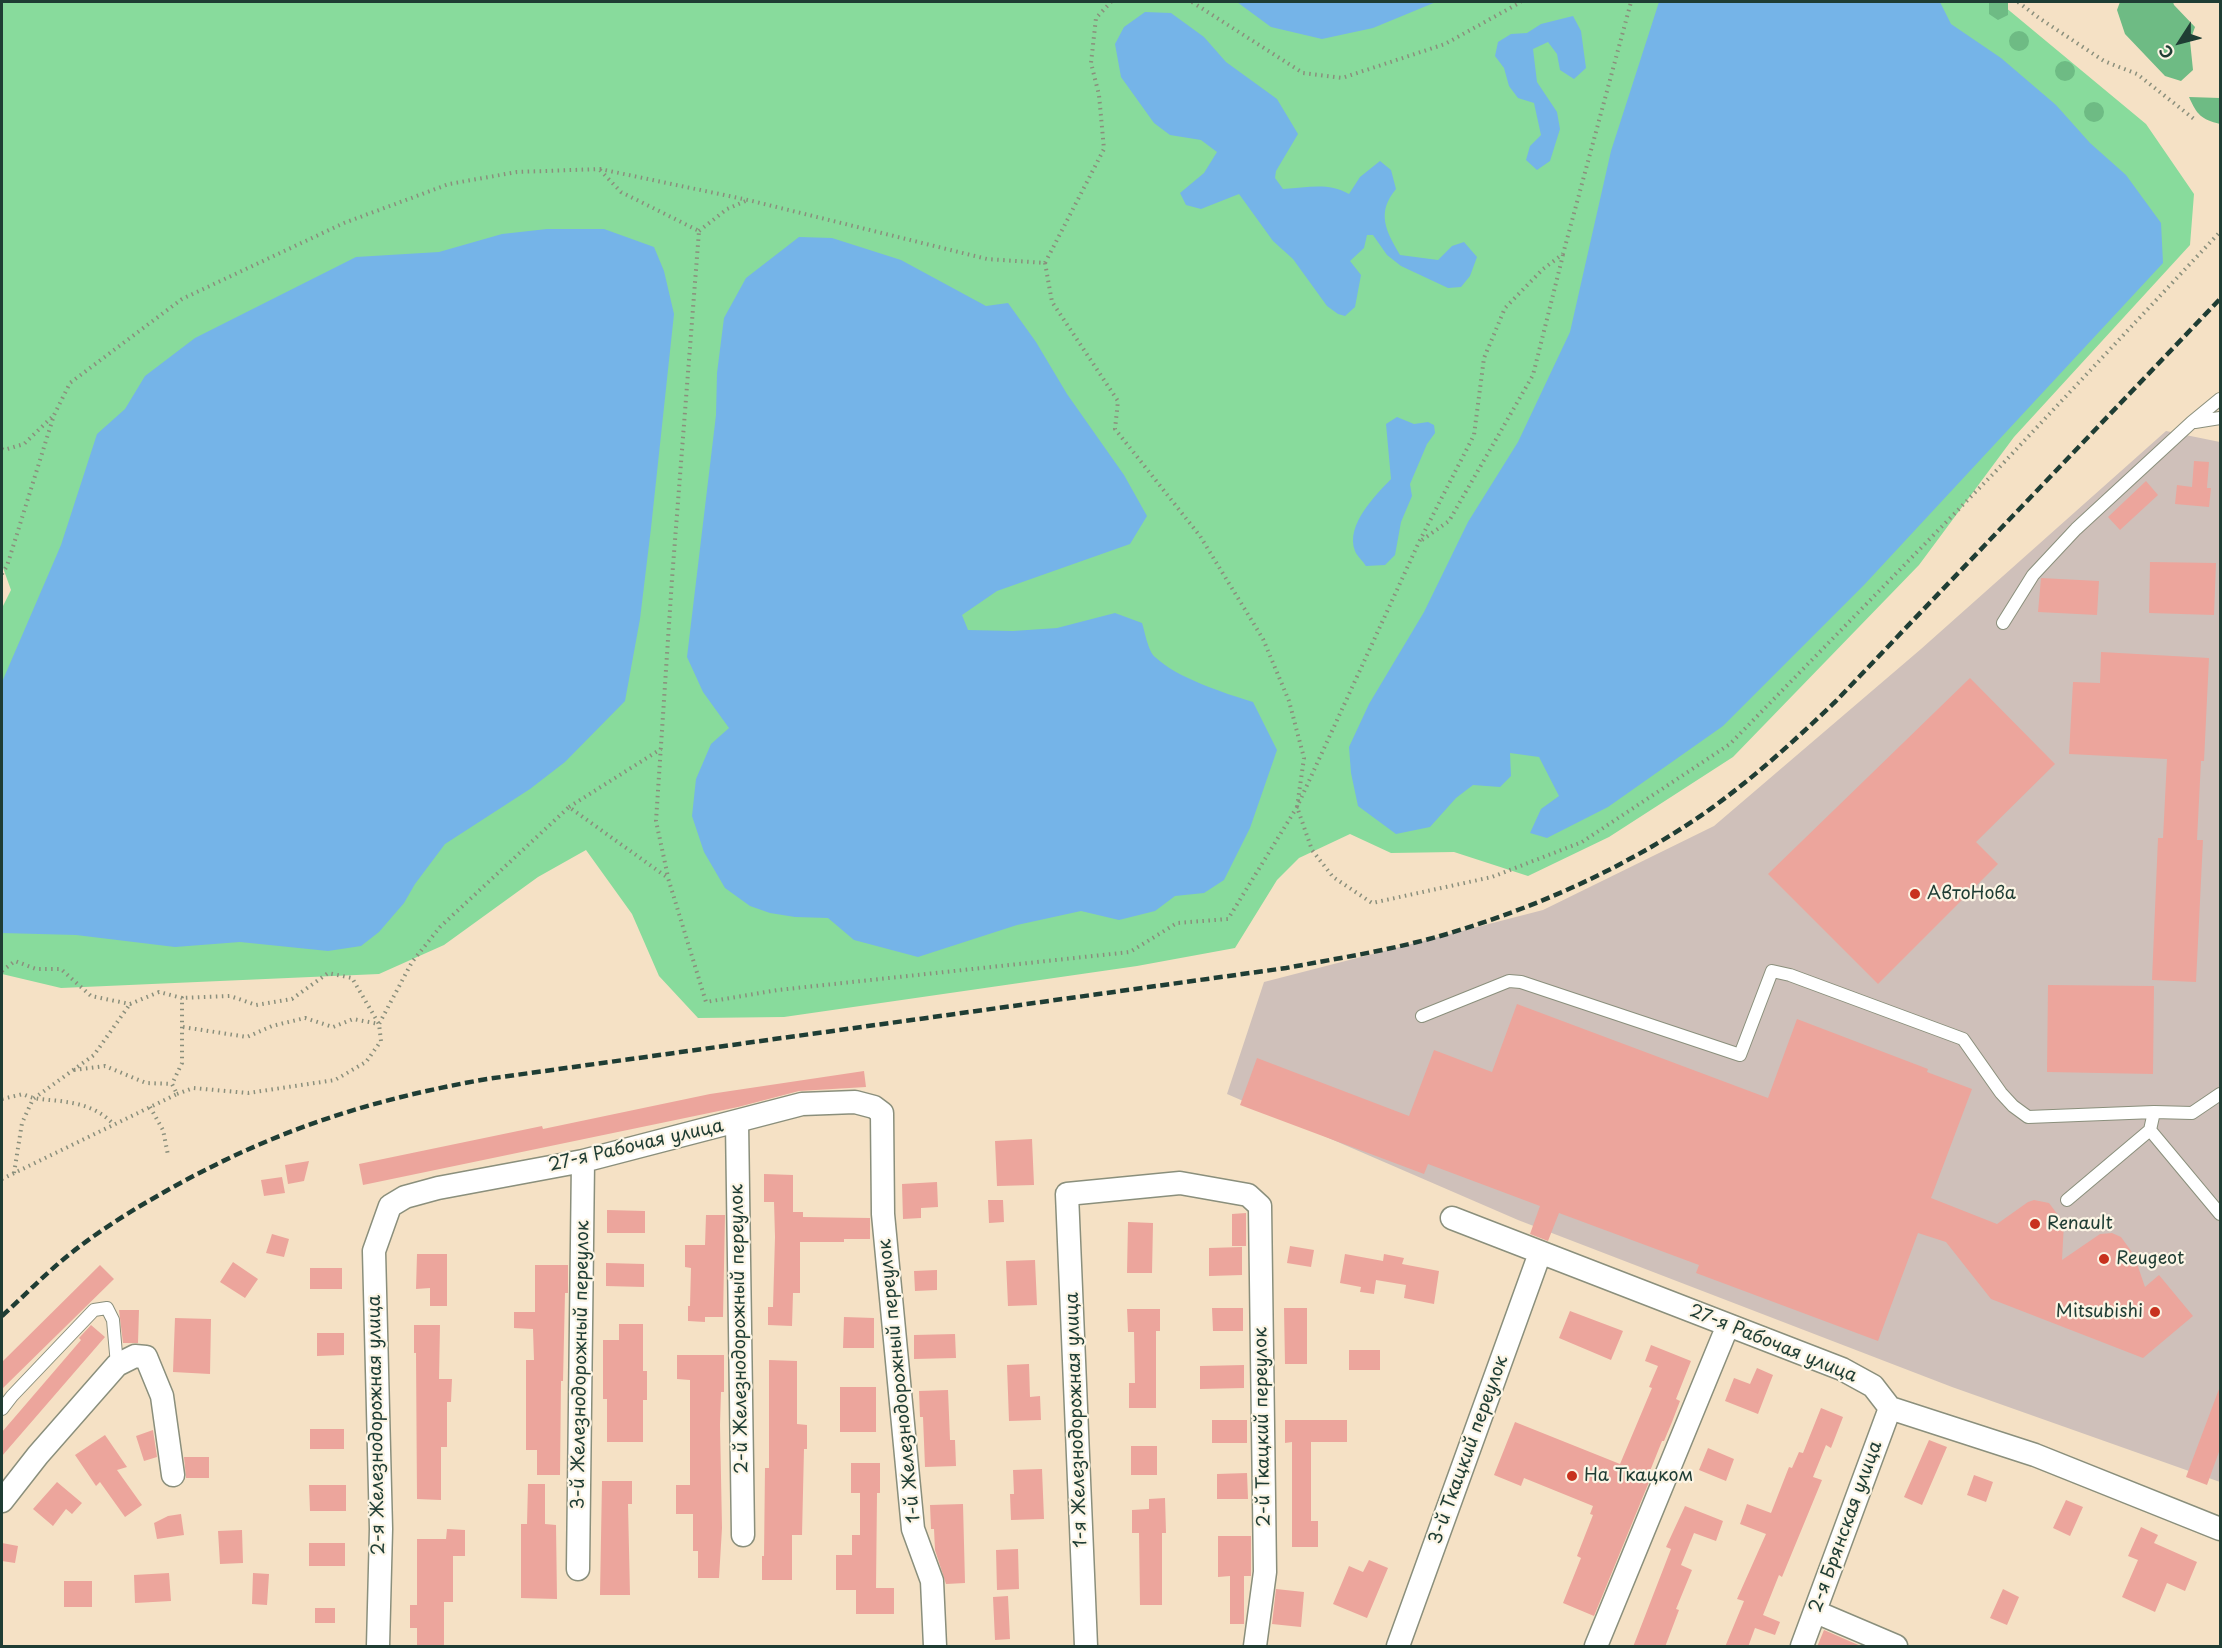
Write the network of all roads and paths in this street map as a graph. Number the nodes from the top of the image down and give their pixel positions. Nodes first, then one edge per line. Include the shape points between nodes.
1 (1111, 2) edge
2 (1192, 2) edge
3 (1521, 2) edge
4 (1631, 2) edge
5 (2018, 2) edge
6 (2194, 119) dead end
7 (600, 169) junction
8 (748, 200) junction
9 (699, 231) junction
10 (2220, 232) edge
11 (1563, 254) junction
12 (1045, 263) junction
13 (2220, 399) edge
14 (54, 415) junction
15 (2220, 418) edge
16 (2192, 422) junction
17 (2, 449) edge
18 (1419, 542) junction
19 (2, 574) edge
20 (2003, 623) dead end
21 (661, 749) junction
22 (569, 807) junction
23 (1297, 807) junction
24 (668, 878) junction
25 (2, 971) edge
26 (182, 998) junction
27 (130, 1004) junction
28 (1422, 1016) dead end
29 (379, 1023) junction
30 (183, 1026) junction
31 (73, 1070) junction
32 (172, 1083) junction
33 (177, 1094) junction
34 (2220, 1094) edge
35 (2, 1099) edge
36 (33, 1099) junction
37 (150, 1107) junction
38 (2154, 1112) junction
39 (882, 1113) joint
40 (737, 1122) junction
41 (113, 1124) junction
42 (2150, 1130) junction
43 (168, 1155) dead end
44 (583, 1161) junction
45 (14, 1173) junction
46 (2, 1179) edge
47 (1067, 1194) joint
48 (2067, 1200) dead end
49 (390, 1206) joint
50 (2220, 1214) edge
51 (1452, 1218) dead end
52 (1540, 1253) junction
53 (1728, 1325) junction
54 (126, 1360) junction
55 (1890, 1408) junction
56 (2, 1409) edge
57 (172, 1475) dead end
58 (2, 1501) edge
59 (2220, 1529) edge
60 (743, 1535) dead end
61 (578, 1569) dead end
62 (1816, 1612) junction
63 (378, 1647) edge
64 (935, 1647) edge
65 (1086, 1647) edge
66 (1255, 1647) edge
67 (1398, 1647) edge
68 (1596, 1647) edge
69 (1802, 1647) edge
70 (1896, 1647) edge

1 - 12 path via 1096,18 1091,63 1099,95 1104,149
2 - 3 path via 1303,73 1342,78 1444,44
4 - 11 path
5 - 6 path via 2104,61 2137,74
7 - 8 path
7 - 9 path via 621,192
7 - 14 path via 517,172 448,184 344,223 182,299 70,383
8 - 9 path via 727,209
8 - 12 path via 987,259
9 - 21 path
10 - 23 path via 1994,473 1730,744 1582,842 1492,877 1372,903 1333,877 1312,850
11 - 18 path via 1533,375 1449,521
11 - 18 path via 1543,268 1505,308 1484,358 1474,435
12 - 23 path via 1052,302 1118,401 1115,429 1200,536 1263,639 1289,701 1304,758
13 - 16 lane
14 - 17 path via 24,444
14 - 19 path
15 - 16 lane
16 - 20 lane via 2040,567
18 - 23 path
21 - 22 path
21 - 24 path via 656,821
22 - 24 path
22 - 29 path via 440,927 412,962
23 - 24 path via 1228,919 1177,922 1130,952 778,990 706,1002
25 - 27 path via 15,961 36,969 61,969 91,996
26 - 27 path via 159,992
26 - 29 path via 231,996 256,1005 292,999 328,973 352,978
26 - 30 path
27 - 31 path via 94,1055
28 - 38 lane via 1509,981 1740,1055 1772,971 1963,1040 2001,1093 2028,1117
29 - 30 path via 353,1019 333,1026 304,1018 247,1037
29 - 33 path via 381,1041 366,1062 335,1080 248,1093 193,1088
30 - 32 path via 182,1063
31 - 32 path via 105,1066 146,1083
31 - 36 path
32 - 33 path
33 - 37 path
34 - 38 lane via 2192,1113
35 - 36 path via 23,1094
36 - 41 path via 68,1102 105,1114
36 - 45 path via 22,1123
37 - 41 path
37 - 43 path via 163,1130
38 - 42 lane
39 - 40 street, 27-я Рабочая улица via 855,1102 802,1104
39 - 64 street, 1-й Железнодорожный переулок via 883,1214 913,1529 932,1581
40 - 44 street, 27-я Рабочая улица
40 - 60 street, 2-й Железнодорожный переулок
41 - 45 path
42 - 48 lane
42 - 50 lane
44 - 49 street, 27-я Рабочая улица via 438,1188 405,1197
44 - 61 street, 3-й Железнодорожный переулок
45 - 46 path
47 - 65 street, 1-я Железнодорожная улица
47 - 66 street, 2-й Ткацкий переулок via 1180,1183 1248,1195 1260,1206 1264,1572
49 - 63 street, 2-я Железнодорожная улица via 374,1251 381,1529
51 - 52 street, 27-я Рабочая улица
52 - 53 street, 27-я Рабочая улица
52 - 67 street, 3-й Ткацкий переулок
53 - 55 street, 27-я Рабочая улица via 1842,1369 1873,1386
53 - 68 street
54 - 56 lane via 107,1308 94,1310
54 - 57 street via 146,1357 162,1396
54 - 58 street via 38,1455
55 - 59 street via 2035,1455
55 - 62 street, 2-я Брянская улица
62 - 69 street, 2-я Брянская улица
62 - 70 street

